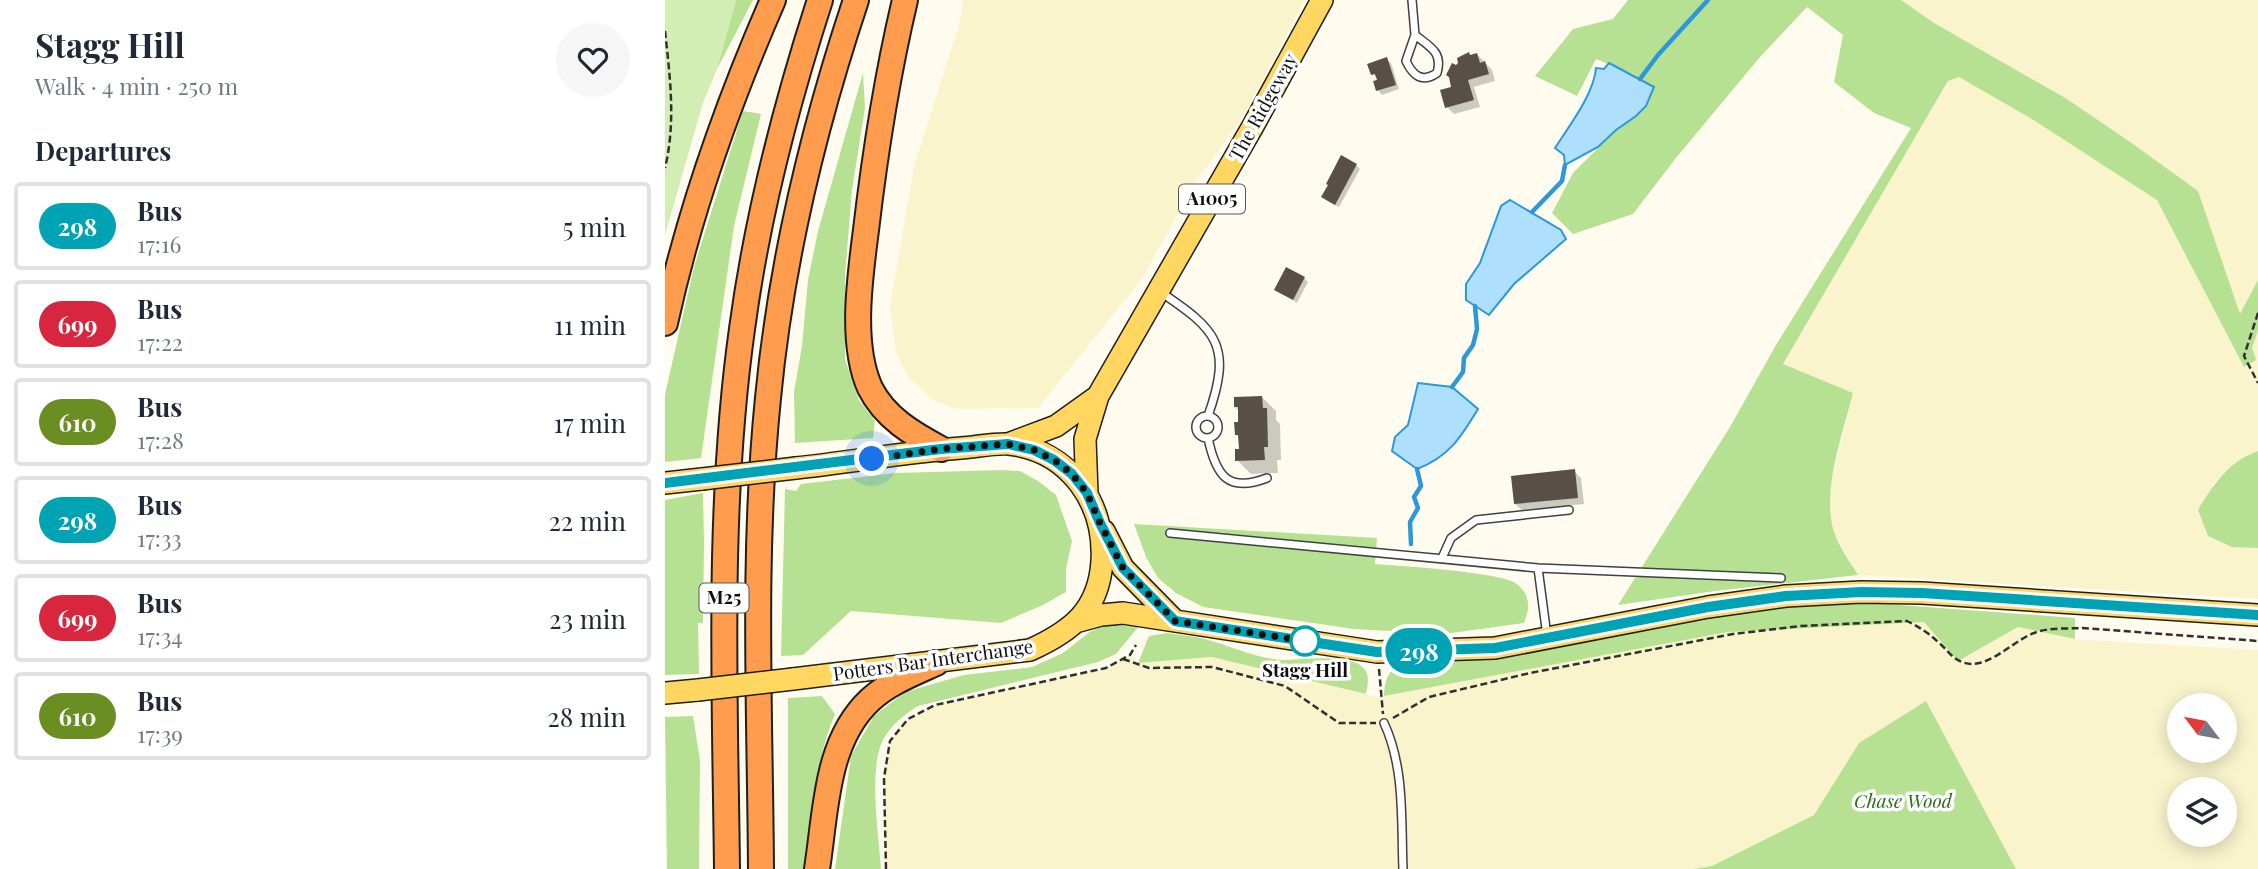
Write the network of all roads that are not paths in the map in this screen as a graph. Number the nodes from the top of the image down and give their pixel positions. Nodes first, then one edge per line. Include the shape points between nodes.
1 (773, 0) edge
2 (820, 0) edge
3 (856, 0) edge
4 (905, 0) edge
5 (1322, 0) edge
6 (1412, 0) edge
7 (1415, 35) junction
8 (1159, 290) junction
9 (665, 323) edge
10 (1098, 396) junction
11 (1208, 416) junction
12 (1208, 438) junction
13 (1008, 444) junction
14 (941, 449) junction
15 (1267, 478) dead end
16 (665, 483) edge
17 (1087, 493) junction
18 (1569, 510) dead end
19 (1100, 523) junction
20 (1170, 533) dead end
21 (1442, 558) junction
22 (1538, 568) junction
23 (1781, 578) dead end
24 (2258, 615) edge
25 (1079, 621) junction
26 (1175, 621) junction
27 (1547, 638) junction
28 (936, 663) junction
29 (665, 693) edge
30 (1384, 723) road end
31 (727, 869) edge
32 (761, 869) edge
33 (817, 869) edge
34 (1403, 869) edge

1 - 9 highway via 714,153
2 - 31 highway, M25 via 773,163 736,372 724,596
3 - 32 highway, M25 via 802,191 768,396 758,584
4 - 14 highway via 873,166 862,259 860,356 871,391 889,415
5 - 8 main road, The Ridgeway / A1005
6 - 7 lane
7 - 7 lane via 1436,52 1440,63 1429,78 1416,76 1406,61
8 - 10 main road, The Ridgeway / A1005
8 - 11 lane via 1210,330 1220,372
10 - 13 main road, The Ridgeway / A1005 via 1056,426
10 - 17 main road, The Ridgeway / A1005 via 1084,439
11 - 12 lane via 1218,426
11 - 12 lane via 1198,421 1196,428 1198,435
12 - 15 lane via 1217,469 1229,480 1241,485
13 - 14 main road, Potters Bar Interchange
13 - 17 main road, Potters Bar Interchange via 1054,460
14 - 16 main road, Potters Bar Interchange, bridge
17 - 19 main road, Potters Bar Interchange
18 - 21 lane via 1476,520 1451,538
19 - 25 main road, Potters Bar Interchange via 1101,580
19 - 26 main road via 1123,568
20 - 21 lane
21 - 22 lane
22 - 23 lane
22 - 27 lane
24 - 27 main road via 1861,592 1773,597
25 - 26 main road via 1123,613
25 - 28 main road, Potters Bar Interchange via 1030,650
26 - 27 main road via 1377,652 1495,648
28 - 29 main road, Potters Bar Interchange, bridge
28 - 33 highway via 886,688 853,720 834,765
30 - 34 lane via 1398,763

